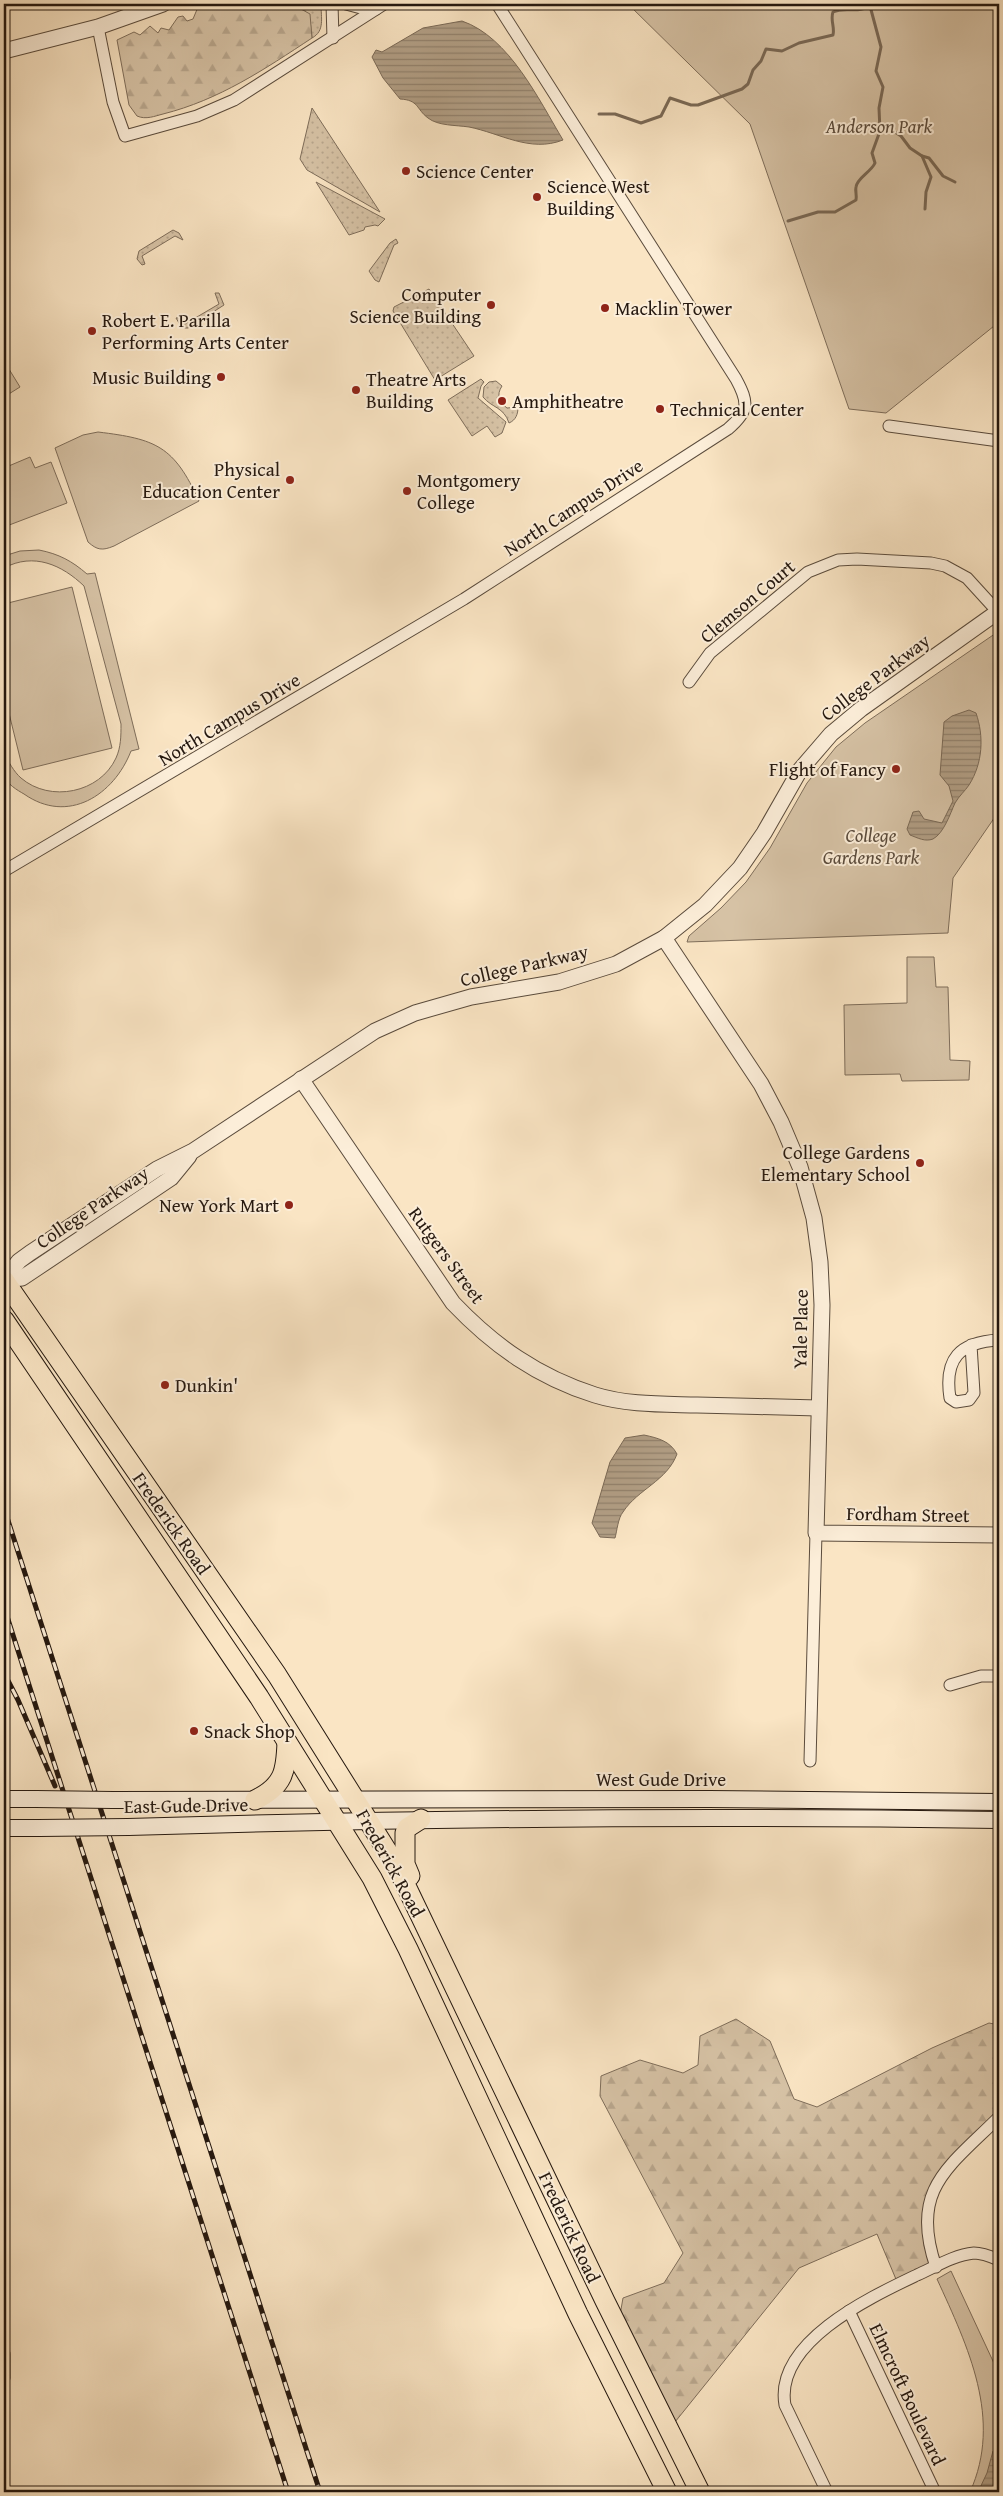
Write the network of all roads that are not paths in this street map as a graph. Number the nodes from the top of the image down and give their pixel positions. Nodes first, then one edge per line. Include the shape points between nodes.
1 (163, 4) edge
2 (332, 4) edge
3 (346, 4) edge
4 (497, 4) edge
5 (380, 6) edge
6 (98, 27) junction
7 (333, 38) junction
8 (4, 51) edge
9 (888, 426) dead end
10 (999, 441) edge
11 (998, 612) edge
12 (689, 682) dead end
13 (4, 871) edge
14 (664, 938) junction
15 (301, 1079) junction
16 (4, 1280) edge
17 (4, 1320) edge
18 (999, 1340) edge
19 (971, 1345) dead end
20 (818, 1408) junction
21 (816, 1533) junction
22 (999, 1535) edge
23 (999, 1676) edge
24 (950, 1685) dead end
25 (287, 1742) junction
26 (810, 1761) dead end
27 (4, 1799) edge
28 (355, 1799) junction
29 (255, 1800) junction
30 (323, 1800) junction
31 (999, 1802) edge
32 (421, 1819) junction
33 (999, 1820) edge
34 (370, 1821) junction
35 (338, 1822) junction
36 (4, 1828) edge
37 (414, 1902) junction
38 (999, 2117) edge
39 (999, 2260) edge
40 (936, 2267) junction
41 (849, 2311) junction
42 (4, 2354) edge
43 (4, 2378) edge
44 (931, 2491) edge
45 (667, 2492) edge
46 (700, 2492) edge
47 (827, 2492) edge

1 - 6 street
2 - 7 street
3 - 5 street via 361,8
4 - 13 street, North Campus Drive via 736,379 746,401 745,411 728,429 467,597
5 - 7 street
6 - 7 street via 114,102 125,136 217,108 252,91
6 - 8 street
9 - 10 street
11 - 12 street, Clemson Court via 967,578 946,566 838,560 808,572 710,653
11 - 14 street, College Parkway via 860,709 831,734 800,770 740,868 705,905
14 - 15 street, College Parkway via 616,964 559,982 471,997 415,1013 375,1031
14 - 20 street, Yale Place via 761,1084 800,1167 814,1218 820,1262 822,1306
15 - 16 street, College Parkway via 193,1151 171,1178 22,1278
15 - 20 street, Rutgers Street via 453,1303 480,1332 520,1361 552,1378 619,1400
16 - 28 main road, Frederick Road via 277,1675
17 - 25 main road, Frederick Road
18 - 19 street
20 - 21 street, Yale Place
21 - 22 street, Fordham Street
21 - 26 street, Yale Place
23 - 24 street via 981,1676
25 - 29 main road via 281,1779 272,1790
25 - 30 main road, Frederick Road
27 - 29 main road, East Gude Drive, bridge
28 - 30 main road, West Gude Drive
28 - 31 main road, West Gude Drive
28 - 34 main road, Frederick Road
29 - 30 main road, East Gude Drive
30 - 35 main road, Frederick Road
32 - 33 main road, West Gude Drive
32 - 34 main road, West Gude Drive
32 - 37 main road via 406,1830 404,1845
34 - 35 main road, East Gude Drive
34 - 37 main road, Frederick Road
35 - 36 main road, East Gude Drive, bridge
35 - 45 main road, Frederick Road via 372,1878 408,1949 575,2306
37 - 46 main road, Frederick Road
38 - 40 street via 951,2165 934,2187 929,2200 926,2231
39 - 40 street via 976,2253 954,2258
40 - 41 street
41 - 44 street, Elmcroft Boulevard
41 - 47 street via 811,2342 784,2382 785,2405
42 - 43 street

